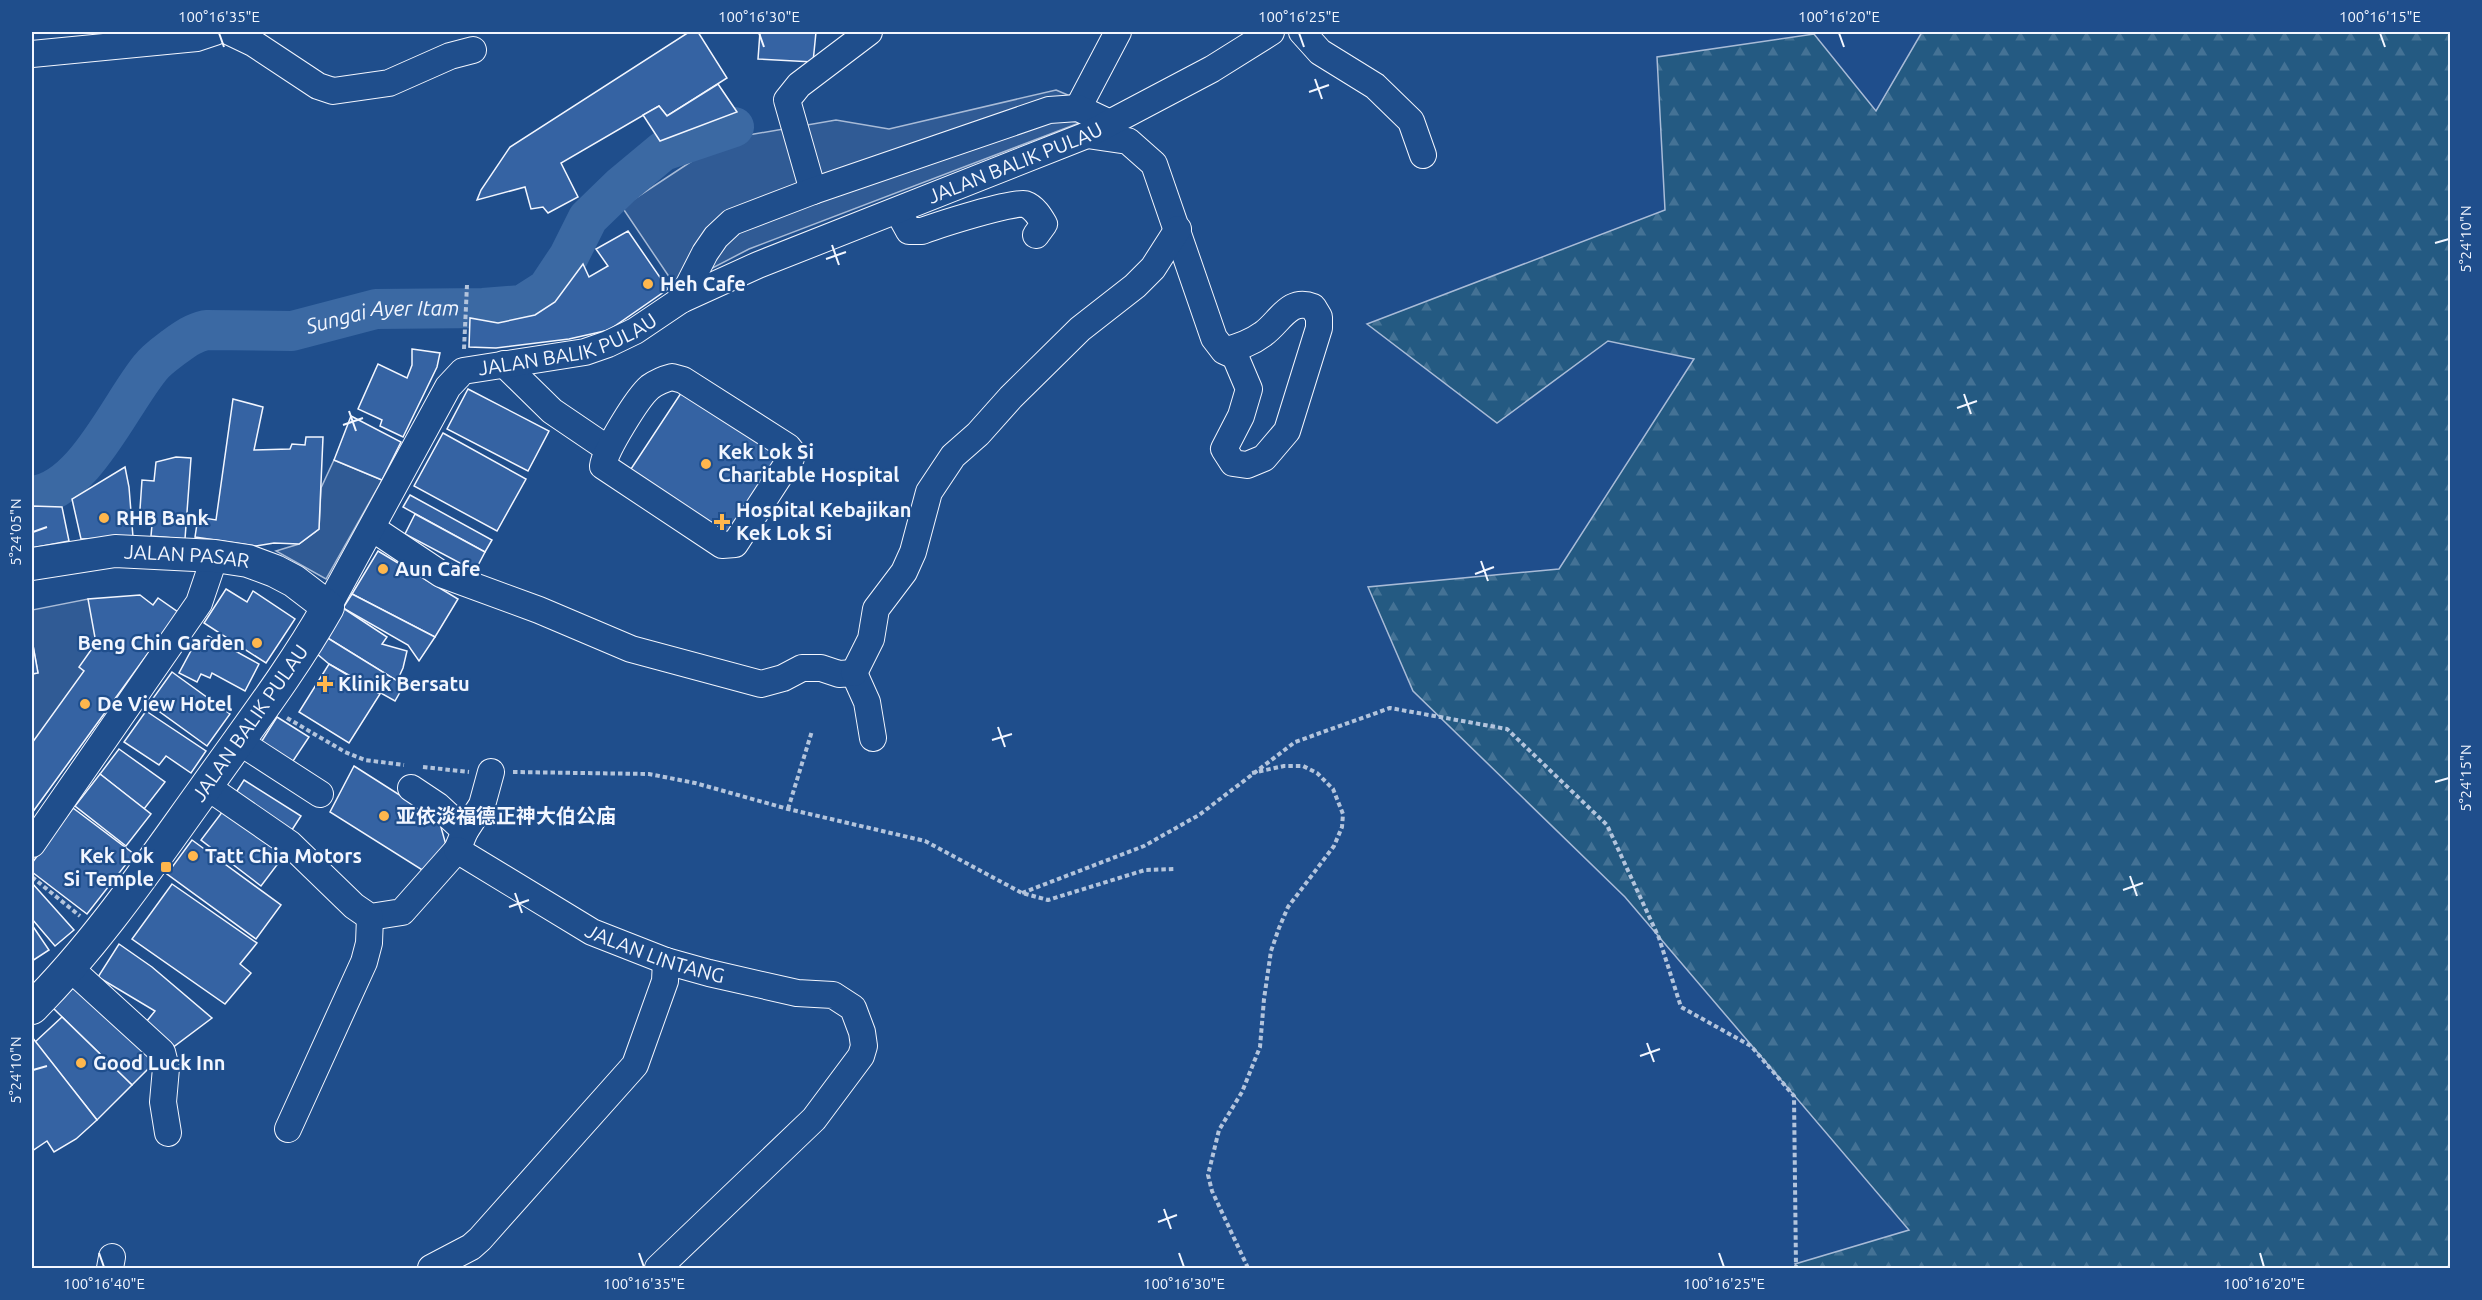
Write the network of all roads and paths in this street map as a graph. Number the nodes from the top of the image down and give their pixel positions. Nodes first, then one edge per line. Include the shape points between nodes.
1 (215, 32) edge
2 (231, 32) edge
3 (869, 32) edge
4 (1118, 32) edge
5 (1271, 32) edge
6 (1302, 32) edge
7 (69, 41) edge
8 (473, 50) dead end
9 (32, 54) edge
10 (1078, 108) junction
11 (1110, 123) junction
12 (1087, 135) junction
13 (1423, 155) dead end
14 (813, 191) junction
15 (898, 211) junction
16 (1178, 229) junction
17 (1036, 235) dead end
18 (466, 285) dead end
19 (681, 300) junction
20 (1224, 351) junction
21 (504, 364) junction
22 (463, 371) junction
23 (608, 449) junction
24 (372, 528) junction
25 (215, 556) junction
26 (32, 564) edge
27 (328, 607) junction
28 (854, 673) junction
29 (266, 705) junction
30 (812, 732) dead end
31 (873, 738) dead end
32 (238, 741) junction
33 (491, 772) junction
34 (1251, 774) junction
35 (206, 786) junction
36 (411, 788) dead end
37 (320, 794) dead end
38 (788, 809) junction
39 (461, 840) junction
40 (32, 844) edge
41 (1175, 868) dead end
42 (32, 877) edge
43 (1022, 893) junction
44 (370, 917) junction
45 (100, 931) junction
46 (666, 961) junction
47 (70, 968) junction
48 (32, 1008) edge
49 (288, 1129) dead end
50 (168, 1133) dead end
51 (431, 1269) edge
52 (658, 1269) edge
53 (1248, 1269) edge
54 (1796, 1269) edge

1 - 7 street via 197,39
2 - 8 street via 318,86 333,91 389,83
3 - 14 street via 799,85 787,100
4 - 10 street
5 - 11 street, JALAN BALIK PULAU via 1212,69
6 - 13 street via 1320,52 1376,86 1411,121
7 - 9 street
10 - 11 street
10 - 14 street via 1049,110
11 - 12 street, JALAN BALIK PULAU
12 - 15 street, JALAN BALIK PULAU
12 - 16 street via 1128,141 1154,164
14 - 19 street via 732,222 705,253
15 - 17 street via 909,231 922,231 1008,205 1025,204 1044,224
15 - 19 street, JALAN BALIK PULAU via 758,265
16 - 20 street via 1214,338
16 - 28 street via 1153,268 1080,329 953,456 929,492 913,552 904,572 876,609 871,639
18 - 22 path
19 - 21 street, JALAN BALIK PULAU via 608,344 585,352
20 - 20 street via 1235,356 1249,389 1224,449 1233,464 1247,465 1264,458 1287,431 1319,317 1313,307 1297,304 1265,333
21 - 22 street, JALAN BALIK PULAU
21 - 23 street via 552,411
22 - 24 street, JALAN BALIK PULAU via 448,387
23 - 23 street via 649,388 672,377 683,380 792,452 735,544 730,546 722,545 608,470 603,466
24 - 27 street, JALAN BALIK PULAU
24 - 28 street via 441,574 631,649 761,684 802,668
25 - 26 main road, JALAN PASAR via 116,551
25 - 27 main road, JALAN PASAR via 248,561 276,571
25 - 40 street via 199,603
27 - 29 main road, JALAN BALIK PULAU
28 - 31 street via 867,702
29 - 32 main road, JALAN BALIK PULAU
29 - 33 path via 345,752 365,759
30 - 38 path
32 - 35 main road, JALAN BALIK PULAU
32 - 37 street
33 - 38 path via 649,774
33 - 39 street via 482,805
34 - 43 path via 1199,814 1144,846
34 - 53 path via 1303,766 1333,789 1343,814 1334,846 1288,907 1279,928 1271,951 1260,1047 1242,1092 1219,1130 1208,1174
34 - 54 path via 1295,742 1390,708 1507,729 1607,825 1659,938 1681,1007 1751,1046 1794,1096
35 - 44 street via 290,843
35 - 45 main road, JALAN BALIK PULAU
36 - 39 street, JALAN LINTANG via 438,806
38 - 43 path via 925,841
39 - 44 street via 402,912
39 - 46 street, JALAN LINTANG via 592,932
41 - 43 path via 1145,870 1048,900
42 - 45 path
44 - 49 street via 364,962
45 - 47 main road, JALAN BALIK PULAU
46 - 51 street via 665,981 635,1065 480,1239
46 - 52 street, JALAN LINTANG via 797,993 833,995 853,1008 864,1046 861,1056 814,1119
47 - 48 main road, JALAN BALIK PULAU
47 - 50 street via 162,1052

